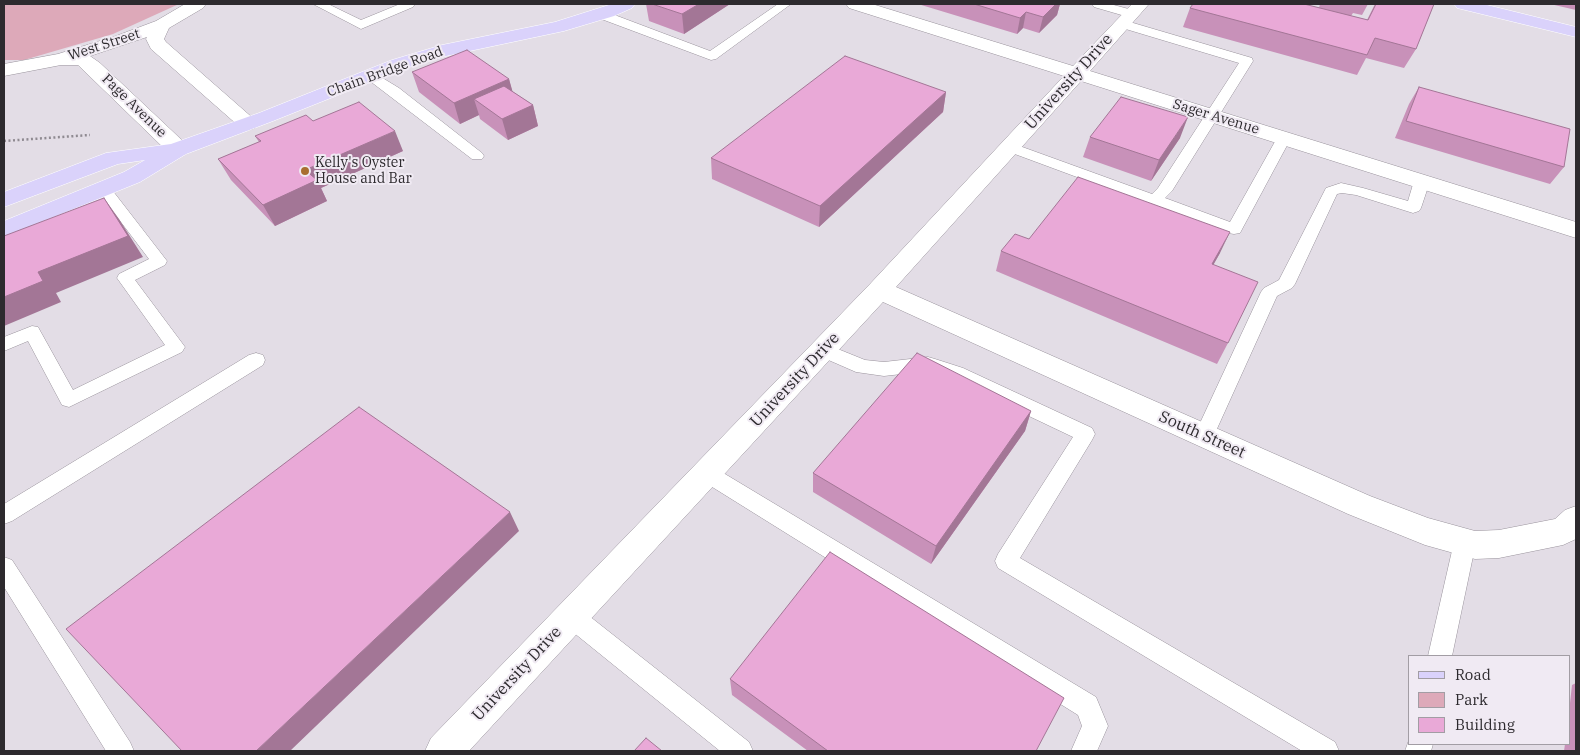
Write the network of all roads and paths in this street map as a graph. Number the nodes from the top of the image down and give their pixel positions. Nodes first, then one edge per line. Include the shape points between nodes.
1 (197, 4) edge
2 (319, 4) edge
3 (409, 4) edge
4 (626, 4) edge
5 (785, 4) edge
6 (855, 4) edge
7 (1098, 4) edge
8 (1463, 4) edge
9 (1483, 6) edge
10 (600, 14) junction
11 (1132, 14) edge
12 (162, 25) junction
13 (1576, 32) edge
14 (61, 59) junction
15 (4, 70) edge
16 (1077, 73) junction
17 (370, 76) junction
18 (1213, 116) junction
19 (248, 124) junction
20 (95, 135) dead end
21 (1284, 138) junction
22 (4, 141) edge
23 (1009, 148) junction
24 (178, 149) junction
25 (478, 156) dead end
26 (1422, 181) junction
27 (104, 189) junction
28 (4, 200) edge
29 (1154, 200) junction
30 (4, 230) edge
31 (1576, 230) edge
32 (879, 290) junction
33 (4, 344) edge
34 (823, 350) junction
35 (256, 360) dead end
36 (1204, 436) junction
37 (708, 474) junction
38 (4, 515) edge
39 (1576, 520) edge
40 (1465, 542) junction
41 (4, 567) edge
42 (572, 616) junction
43 (1440, 655) edge
44 (121, 751) edge
45 (444, 751) edge
46 (740, 751) edge
47 (1084, 751) edge
48 (1326, 751) edge

1 - 12 street, West Street
2 - 3 lane via 361,25
4 - 10 main road, Chain Bridge Road
5 - 10 lane via 711,56
6 - 16 street, Sager Avenue
7 - 11 lane
8 - 9 main road
9 - 13 main road
10 - 17 main road, Chain Bridge Road via 526,34 442,51
11 - 16 street, University Drive
11 - 18 lane via 1247,61
12 - 14 street, West Street
12 - 19 street via 155,39 158,45
14 - 15 street, West Street
14 - 24 street, Page Avenue via 83,60 94,66
16 - 18 street, Sager Avenue
16 - 23 street, University Drive
17 - 19 main road, Chain Bridge Road
17 - 25 lane
18 - 21 street, Sager Avenue
18 - 29 lane via 1164,191
19 - 24 main road, Chain Bridge Road
20 - 22 path
21 - 26 street, Sager Avenue
21 - 29 lane via 1234,229
23 - 29 lane
23 - 32 street, University Drive
24 - 27 main road, Chain Bridge Road via 132,177
24 - 28 main road, Chain Bridge Road via 114,158
26 - 31 street, Sager Avenue
26 - 36 lane via 1413,208 1358,191 1341,188 1331,191 1286,284 1270,292
27 - 30 main road, Chain Bridge Road
27 - 33 lane via 159,261 125,278 176,347 69,400 32,332
32 - 34 street, University Drive
32 - 36 street, South Street
34 - 37 street, University Drive
34 - 48 lane via 863,367 884,369 928,364 956,373 1084,434 1006,561
35 - 38 lane
36 - 40 street, South Street via 1359,506
37 - 42 street, University Drive
37 - 47 lane via 1087,706 1095,726
39 - 40 street, South Street via 1563,531 1499,544
40 - 43 lane
41 - 44 lane
42 - 45 street, University Drive
42 - 46 lane

